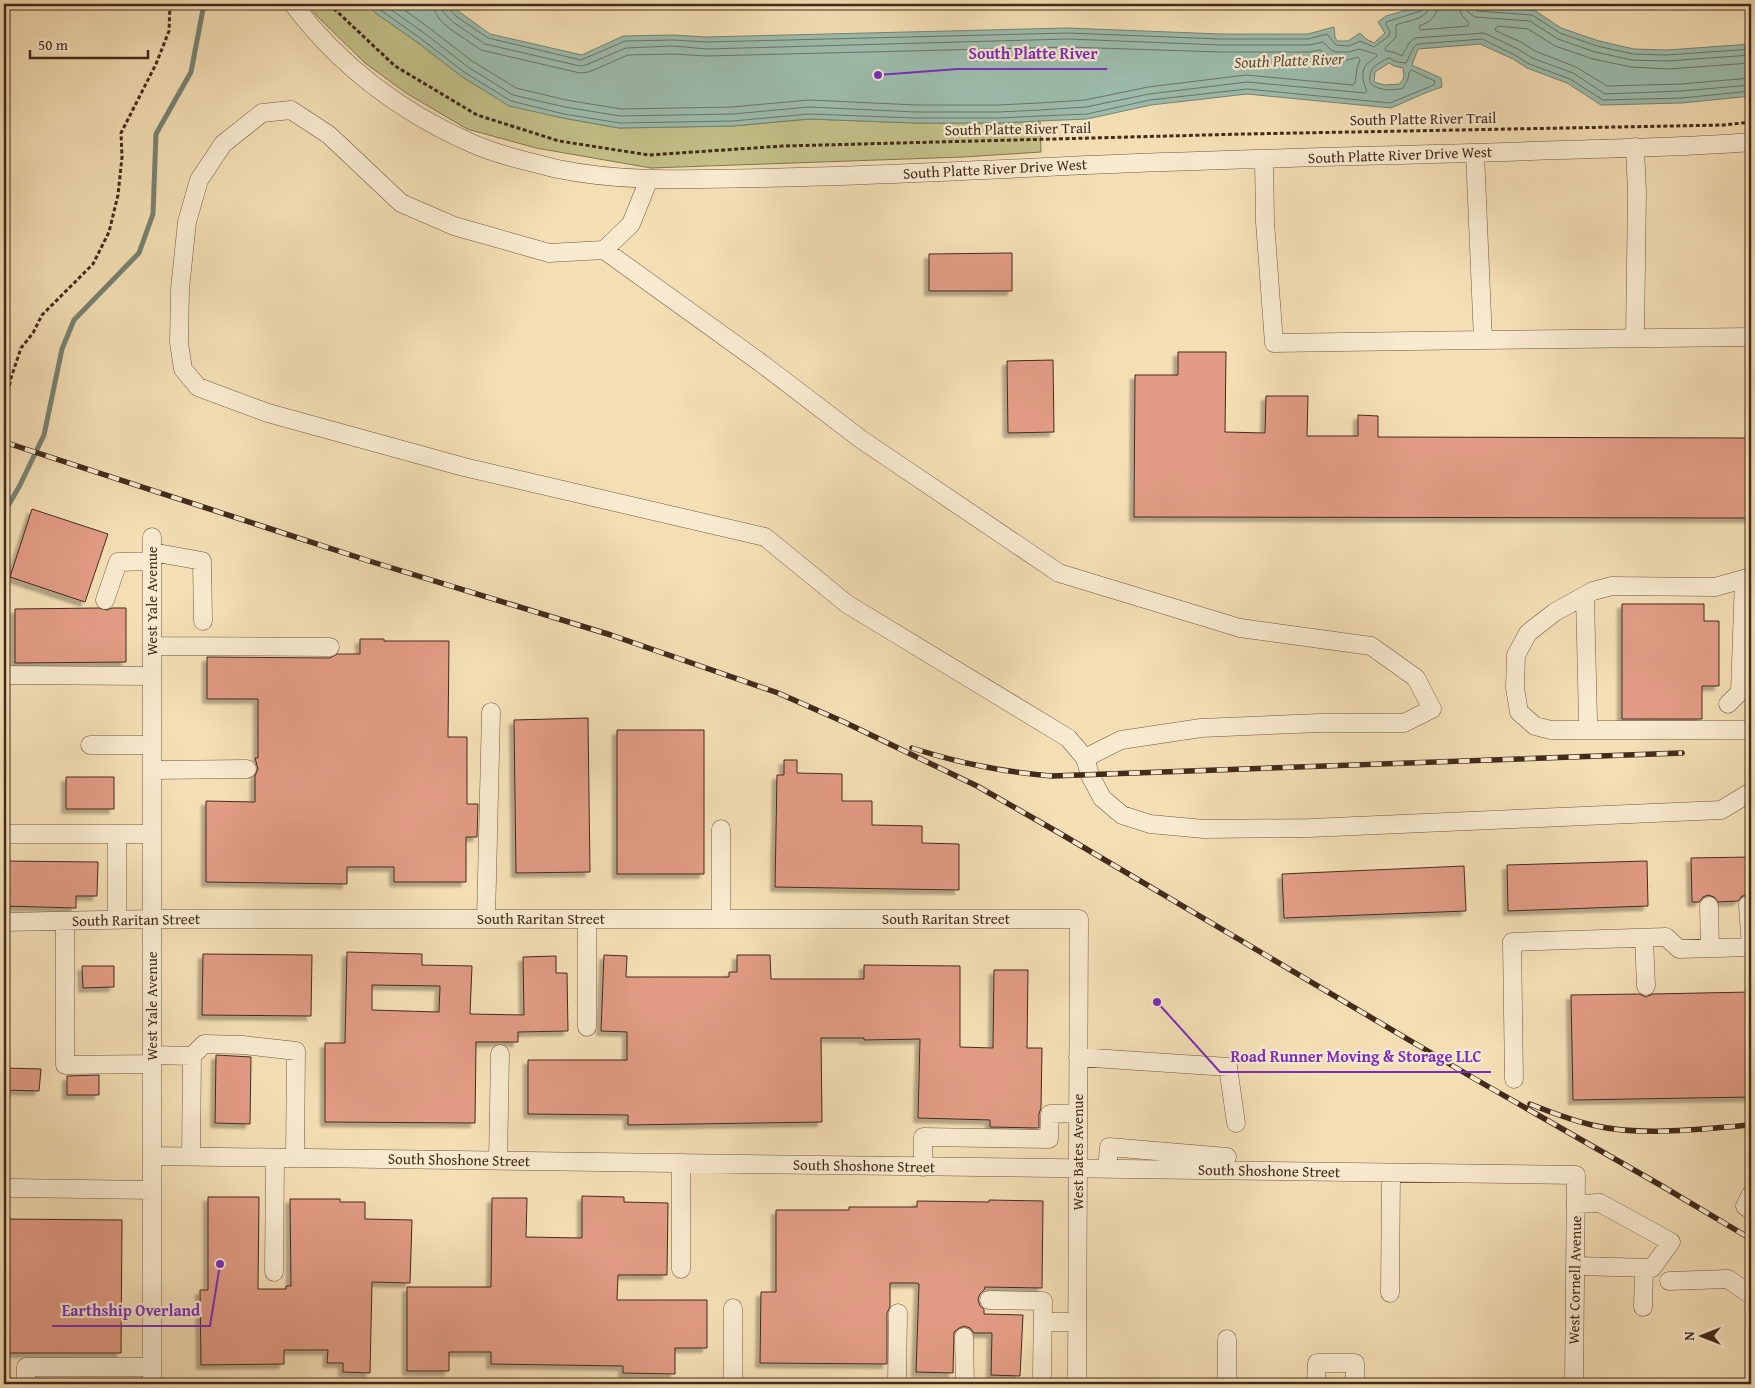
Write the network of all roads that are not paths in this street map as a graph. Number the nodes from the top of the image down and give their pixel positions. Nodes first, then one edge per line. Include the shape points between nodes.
1 (293, 4) edge
2 (1751, 142) edge
3 (1635, 148) junction
4 (1475, 153) junction
5 (1264, 159) junction
6 (649, 179) junction
7 (604, 250) junction
8 (1751, 337) edge
9 (1635, 338) junction
10 (1483, 340) junction
11 (152, 550) junction
12 (1748, 578) edge
13 (1585, 596) junction
14 (105, 600) dead end
15 (202, 621) dead end
16 (152, 646) junction
17 (330, 647) dead end
18 (4, 675) edge
19 (152, 676) junction
20 (1728, 704) dead end
21 (491, 712) dead end
22 (1588, 721) dead end
23 (1751, 730) edge
24 (90, 745) dead end
25 (152, 745) junction
26 (1085, 758) junction
27 (247, 769) dead end
28 (152, 770) junction
29 (1751, 792) edge
30 (721, 829) dead end
31 (4, 834) edge
32 (118, 834) junction
33 (152, 834) junction
34 (1748, 905) dead end
35 (1709, 906) dead end
36 (152, 919) junction
37 (486, 919) junction
38 (586, 919) junction
39 (722, 919) junction
40 (1079, 919) joint
41 (117, 920) junction
42 (64, 921) junction
43 (4, 922) edge
44 (1644, 938) junction
45 (1751, 947) edge
46 (1710, 948) junction
47 (1646, 986) dead end
48 (587, 1027) dead end
49 (500, 1054) dead end
50 (192, 1056) junction
51 (1078, 1057) junction
52 (152, 1060) junction
53 (1514, 1079) dead end
54 (1078, 1113) junction
55 (1236, 1123) dead end
56 (152, 1156) junction
57 (191, 1157) junction
58 (1227, 1157) dead end
59 (275, 1158) junction
60 (295, 1158) junction
61 (498, 1161) junction
62 (681, 1163) junction
63 (923, 1166) junction
64 (1078, 1168) junction
65 (1107, 1169) junction
66 (1391, 1173) junction
67 (1576, 1175) joint
68 (12, 1188) dead end
69 (152, 1190) junction
70 (1576, 1204) junction
71 (1575, 1266) junction
72 (1644, 1268) junction
73 (681, 1269) dead end
74 (274, 1272) dead end
75 (1669, 1281) dead end
76 (1390, 1293) dead end
77 (1751, 1295) edge
78 (989, 1300) dead end
79 (1643, 1307) dead end
80 (734, 1308) dead end
81 (898, 1313) dead end
82 (1043, 1322) junction
83 (1077, 1322) junction
84 (964, 1337) dead end
85 (1227, 1339) dead end
86 (152, 1376) edge
87 (1042, 1376) dead end
88 (26, 1384) edge
89 (733, 1384) edge
90 (897, 1384) edge
91 (965, 1384) edge
92 (1077, 1384) edge
93 (1227, 1384) edge
94 (1316, 1384) edge
95 (1355, 1384) edge
96 (1574, 1384) edge

1 - 6 street, South Platte River Drive West via 356,72 386,95 472,143 562,170
2 - 3 street, South Platte River Drive West
3 - 4 street, South Platte River Drive West
3 - 9 street
4 - 5 street, South Platte River Drive West
4 - 10 street
5 - 6 street, South Platte River Drive West via 838,176
5 - 10 street via 1274,343
6 - 7 street via 631,224
7 - 26 street via 862,440 1059,573 1240,628 1370,646 1416,678 1432,709 1404,723 1201,728 1121,740
7 - 26 street via 549,253 454,226 400,203 328,135 291,110 262,113 223,144 199,180 187,222 180,289 179,343 183,369 198,387 268,413 464,467 765,537 847,604 1068,738
8 - 9 street
9 - 10 street
11 - 14 street via 118,562
11 - 15 street via 202,561
11 - 16 street, West Yale Avenue
12 - 13 street via 1716,587 1612,586
12 - 20 street via 1740,692
13 - 22 street
13 - 23 street via 1555,612 1528,633 1516,655 1515,688 1519,712 1535,726 1551,730
16 - 17 street
16 - 19 street, West Yale Avenue
18 - 19 street
19 - 25 street, West Yale Avenue
21 - 37 street
24 - 25 street
25 - 28 street, West Yale Avenue
26 - 29 street via 1102,798 1122,815 1150,824 1204,829 1310,828 1721,810
27 - 28 street
28 - 33 street, West Yale Avenue
30 - 39 street
31 - 32 street
32 - 33 street
32 - 41 street
33 - 36 street, West Yale Avenue
34 - 45 street
35 - 46 street
36 - 37 street, South Raritan Street
36 - 41 street, South Raritan Street
36 - 52 street, West Yale Avenue
37 - 38 street, South Raritan Street
38 - 39 street, South Raritan Street
38 - 48 street
39 - 40 street, South Raritan Street
40 - 51 street, West Bates Avenue
41 - 42 street, South Raritan Street
42 - 43 street, South Raritan Street
42 - 52 street via 65,1065
44 - 46 street via 1666,938 1680,949
44 - 47 street
44 - 53 street via 1512,942
45 - 46 street
49 - 61 street
50 - 52 street
50 - 57 street
50 - 60 street via 204,1044 296,1051
51 - 54 street, West Bates Avenue
51 - 55 street via 1228,1067
52 - 56 street, West Yale Avenue
54 - 63 street via 1050,1114 1049,1139 923,1138
54 - 64 street, West Bates Avenue
56 - 57 street, South Shoshone Street
56 - 69 street, West Yale Avenue
57 - 59 street, South Shoshone Street
58 - 65 street via 1109,1147
59 - 60 street, South Shoshone Street
59 - 74 street
60 - 61 street, South Shoshone Street
61 - 62 street, South Shoshone Street
62 - 63 street, South Shoshone Street
62 - 73 street
63 - 64 street, South Shoshone Street
64 - 65 street, South Shoshone Street
64 - 83 street, West Bates Avenue
65 - 66 street, South Shoshone Street
66 - 67 street, South Shoshone Street
66 - 76 street
67 - 70 street, West Cornell Avenue
68 - 69 street
69 - 86 street, West Yale Avenue
70 - 71 street, West Cornell Avenue
70 - 72 street via 1600,1203 1671,1242 1652,1268
71 - 72 street
71 - 96 street, West Cornell Avenue
72 - 79 street
75 - 77 street via 1728,1279
78 - 82 street via 1043,1301
80 - 89 street
81 - 90 street
82 - 83 street
82 - 87 street
83 - 92 street, West Bates Avenue
84 - 91 street
85 - 93 street
86 - 88 street via 26,1367
94 - 95 street via 1316,1363 1355,1363

